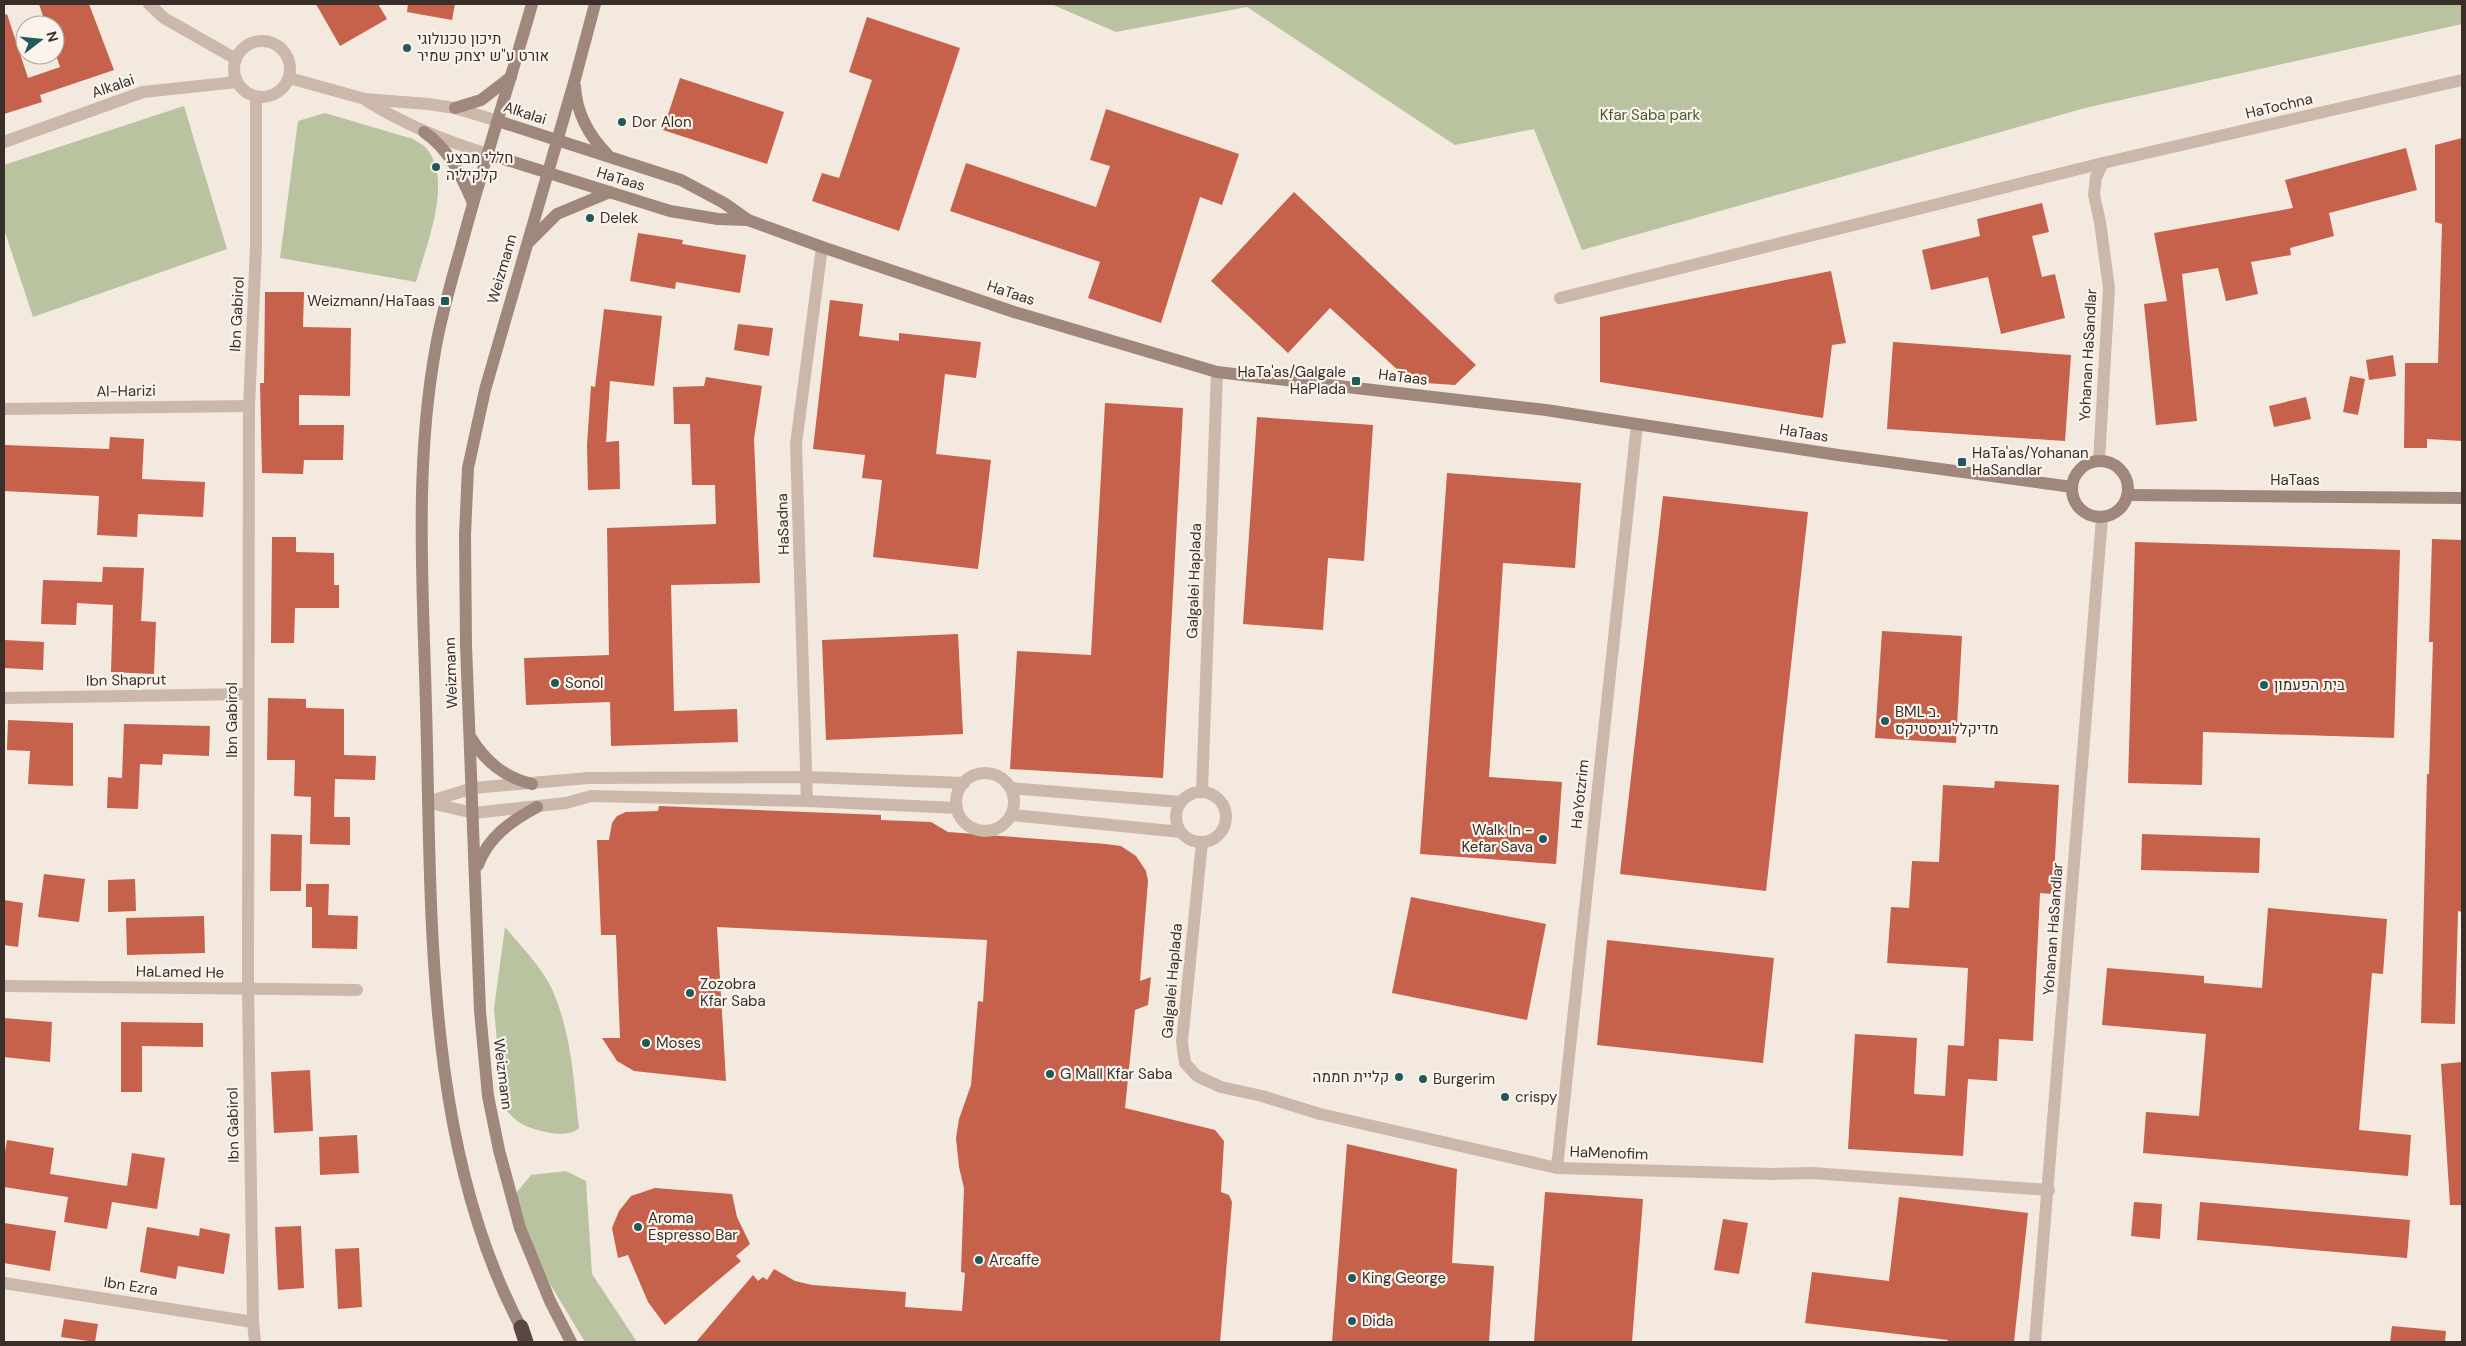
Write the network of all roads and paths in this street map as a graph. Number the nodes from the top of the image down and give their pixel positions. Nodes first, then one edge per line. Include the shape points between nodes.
1 (149, 4) edge
2 (532, 4) edge
3 (595, 4) edge
4 (236, 59) junction
5 (511, 77) junction
6 (289, 78) junction
7 (575, 79) junction
8 (2462, 80) edge
9 (237, 82) junction
10 (256, 97) junction
11 (365, 100) junction
12 (455, 108) junction
13 (498, 121) junction
14 (424, 132) junction
15 (557, 140) junction
16 (4, 142) edge
17 (488, 154) junction
18 (609, 156) junction
19 (2103, 163) junction
20 (548, 173) junction
21 (610, 192) junction
22 (473, 203) junction
23 (748, 220) junction
24 (526, 245) junction
25 (822, 247) junction
26 (1560, 298) dead end
27 (1217, 372) junction
28 (249, 406) junction
29 (4, 409) edge
30 (1637, 424) junction
31 (2099, 461) junction
32 (2072, 487) junction
33 (2128, 495) junction
34 (2462, 498) edge
35 (2102, 518) junction
36 (248, 694) junction
37 (4, 698) edge
38 (470, 737) junction
39 (807, 777) junction
40 (588, 778) junction
41 (964, 783) junction
42 (532, 784) junction
43 (472, 788) junction
44 (1011, 788) junction
45 (1202, 792) junction
46 (807, 801) junction
47 (428, 802) junction
48 (566, 802) junction
49 (1181, 802) junction
50 (537, 807) junction
51 (957, 808) junction
52 (474, 813) junction
53 (1012, 815) junction
54 (1181, 832) junction
55 (1202, 842) junction
56 (476, 870) junction
57 (4, 986) edge
58 (248, 989) junction
59 (357, 990) dead end
60 (1185, 1063) joint
61 (1557, 1168) junction
62 (2049, 1190) junction
63 (4, 1283) edge
64 (252, 1322) junction
65 (521, 1327) joint
66 (255, 1342) edge
67 (528, 1342) edge
68 (571, 1342) edge
69 (2035, 1342) edge

1 - 4 street via 164,18
2 - 5 main road, Weizmann
3 - 7 main road, Weizmann
4 - 6 street via 244,47 253,42 271,42 288,58
4 - 9 street
5 - 12 main road via 481,100
5 - 13 main road, Weizmann
6 - 10 street via 278,93
6 - 11 street, Alkalai
7 - 15 main road, Weizmann
7 - 18 main road via 577,101 584,121 598,146
8 - 19 street, HaTochna
9 - 10 street via 243,90
9 - 16 street, Alkalai via 143,92
10 - 28 street, Ibn Gabirol via 256,247
11 - 12 street, Alkalai
11 - 14 street, Alkalai
12 - 13 street, Alkalai
13 - 15 main road, Alkalai
13 - 17 main road, Weizmann
14 - 17 street, Alkalai
14 - 22 main road via 448,155
15 - 18 main road, HaTaas
15 - 20 main road, Weizmann
17 - 20 main road, HaTaas
17 - 22 main road, Weizmann
18 - 23 main road, HaTaas via 703,190
19 - 26 street, HaTochna
19 - 31 street, Yohanan HaSandlar via 2096,177 2094,195 2109,288
20 - 21 main road, HaTaas
20 - 24 main road, Weizmann
21 - 23 main road, HaTaas via 690,215
21 - 24 main road via 557,214
22 - 47 main road, Weizmann via 436,344 424,440 422,525
23 - 25 main road, HaTaas
24 - 38 main road, Weizmann via 485,390 468,468 464,571
25 - 27 main road, HaTaas via 1014,312
25 - 39 street, HaSadna via 796,444
27 - 30 main road, HaTaas via 1546,410
27 - 45 street, Galgalei Haplada
28 - 29 street, Al-Harizi
28 - 36 street, Ibn Gabirol
30 - 32 main road, HaTaas
30 - 61 street, HaYotzrim
31 - 32 main road via 2084,466
31 - 33 main road via 2115,465 2122,471
32 - 35 main road via 2073,496 2083,512
33 - 34 main road, HaTaas
33 - 35 main road via 2119,511
35 - 62 street, Yohanan HaSandlar
36 - 37 street, Ibn Shaprut
36 - 58 street, Ibn Gabirol
38 - 42 main road via 500,772
38 - 43 main road, Weizmann
39 - 40 street
39 - 41 street
39 - 46 street, HaSadna
40 - 42 street
40 - 48 street
41 - 44 street via 980,773 989,773
41 - 51 street via 959,790
42 - 43 street
43 - 47 street
43 - 52 main road, Weizmann
44 - 49 street
44 - 53 street
45 - 49 street via 1187,796
45 - 55 street via 1218,798 1226,821 1217,836
46 - 48 street via 591,796
46 - 51 street
47 - 52 street
47 - 65 main road, Weizmann via 437,990 450,1110 472,1206
48 - 50 street
49 - 54 street via 1176,817
50 - 52 street
50 - 56 main road via 497,834 481,856
51 - 53 street via 965,823 981,831 999,828
52 - 56 main road, Weizmann
53 - 54 street
54 - 55 street via 1193,841
55 - 60 street, Galgalei Haplada via 1182,1042
56 - 68 main road, Weizmann via 482,1046 494,1129 520,1228
57 - 58 street, HaLamed He
58 - 59 street, HaLamed He
58 - 64 street, Ibn Gabirol
60 - 61 street, HaMenofim via 1197,1076 1220,1086 1320,1114
61 - 62 street, HaMenofim via 1812,1173
62 - 69 street, Yohanan HaSandlar
63 - 64 street, Ibn Ezra
64 - 66 street, Ibn Gabirol
65 - 67 highway

